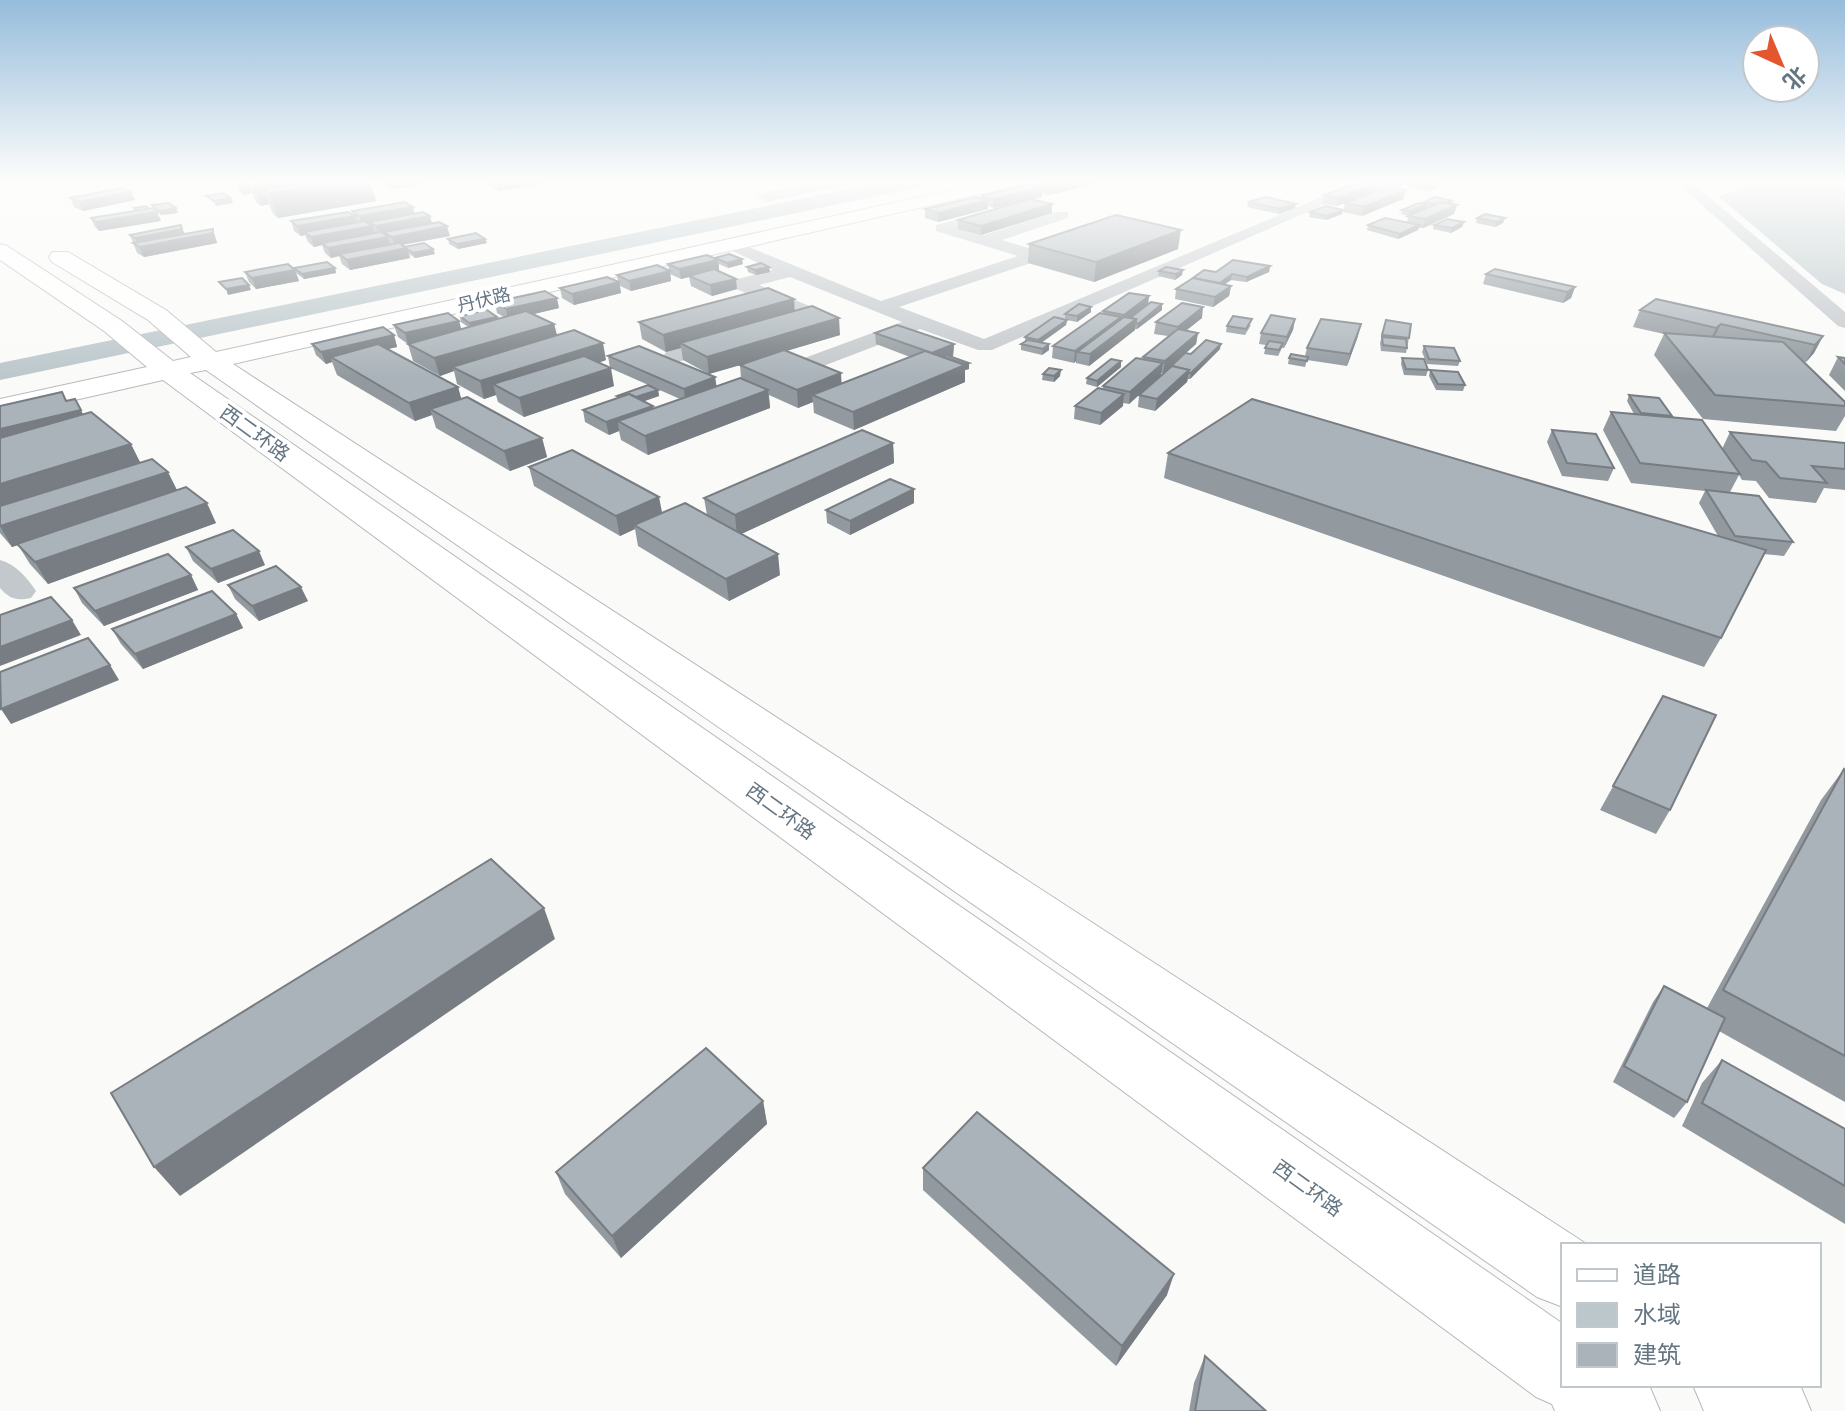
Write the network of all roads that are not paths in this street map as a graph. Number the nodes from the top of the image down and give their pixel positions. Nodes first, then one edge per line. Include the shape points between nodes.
1 (41, 247) edge
2 (718, 247) edge
3 (733, 247) edge
4 (1004, 247) edge
5 (1062, 247) edge
6 (1217, 247) edge
7 (1758, 247) edge
8 (0, 250) edge
9 (1036, 256) junction
10 (792, 271) junction
11 (775, 298) junction
12 (744, 307) edge
13 (879, 307) junction
14 (920, 322) junction
15 (1845, 322) edge
16 (165, 345) junction
17 (853, 347) junction
18 (674, 357) edge
19 (880, 358) dead end
20 (830, 400) edge
21 (0, 408) edge
22 (1561, 1270) edge
23 (1561, 1369) edge
24 (1586, 1387) edge
25 (1735, 1387) edge
26 (1620, 1411) edge
27 (1771, 1411) edge

1 - 16 main road, 西二环路
2 - 16 main road, 丹伏路
3 - 10 street
4 - 9 street
5 - 9 street
6 - 14 street via 985,346
7 - 15 street
8 - 16 main road, 西二环路
9 - 13 street
10 - 11 street via 741,284
10 - 13 street
11 - 12 street
11 - 18 street via 817,316
13 - 14 street
14 - 17 street
16 - 21 main road, 丹伏路
16 - 22 main road, 西二环路
16 - 23 main road, 西二环路
17 - 19 street
17 - 20 street via 799,368 853,391
24 - 26 main road
25 - 27 main road

